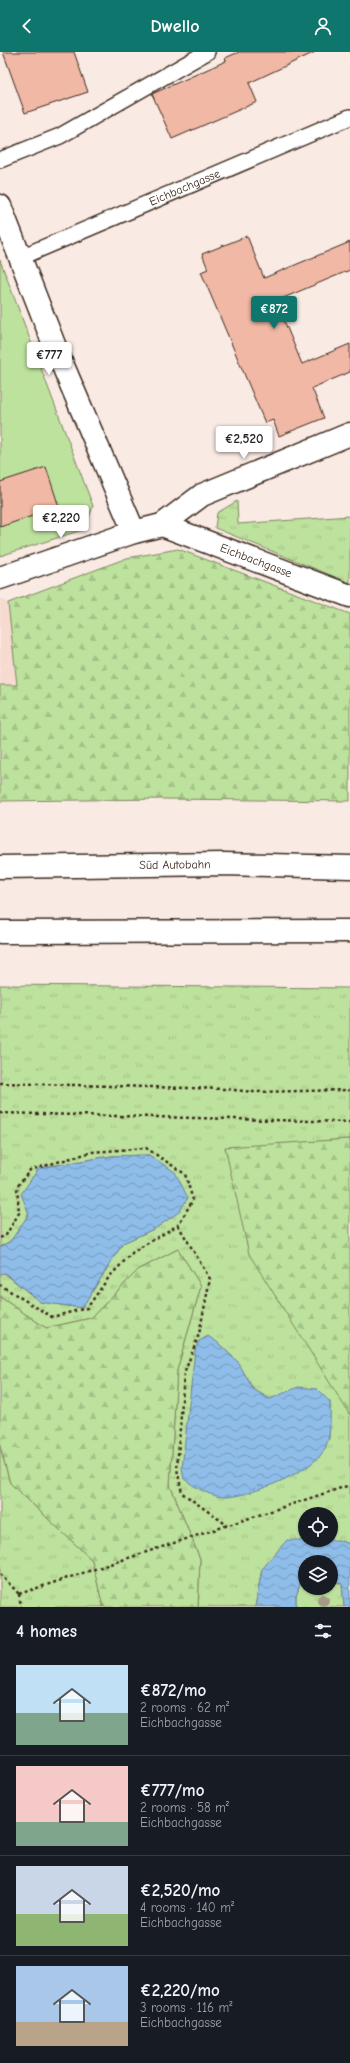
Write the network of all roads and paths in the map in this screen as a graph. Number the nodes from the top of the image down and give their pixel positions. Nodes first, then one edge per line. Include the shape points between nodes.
1 (207, 52) edge
2 (350, 117) edge
3 (0, 160) edge
4 (0, 206) edge
5 (19, 258) junction
6 (350, 434) edge
7 (162, 526) junction
8 (134, 532) junction
9 (0, 578) edge
10 (350, 596) edge
11 (0, 867) edge
12 (350, 867) edge
13 (350, 930) edge
14 (0, 932) edge
15 (0, 1083) edge
16 (350, 1090) edge
17 (0, 1113) edge
18 (350, 1122) edge
19 (178, 1225) junction
20 (0, 1238) edge
21 (0, 1285) edge
22 (350, 1485) edge
23 (227, 1526) junction
24 (0, 1574) edge
25 (19, 1594) junction
26 (21, 1607) edge

1 - 3 lane via 60,136
2 - 5 lane, Eichbachgasse
4 - 5 main road
5 - 8 main road
6 - 7 main road via 202,494
7 - 8 main road
7 - 10 main road, Eichbachgasse
8 - 9 main road
11 - 12 main road, Süd Autobahn via 224,864
13 - 14 main road
15 - 16 path via 225,1088 253,1092
17 - 18 path
19 - 20 path via 193,1200 185,1174 146,1148 92,1152 30,1170 17,1187 20,1212 6,1235
19 - 21 path via 133,1252 109,1277 88,1308 52,1317
19 - 23 path via 210,1279 198,1334 184,1374 177,1470 182,1493
22 - 23 path
23 - 25 path
24 - 25 path
25 - 26 path

